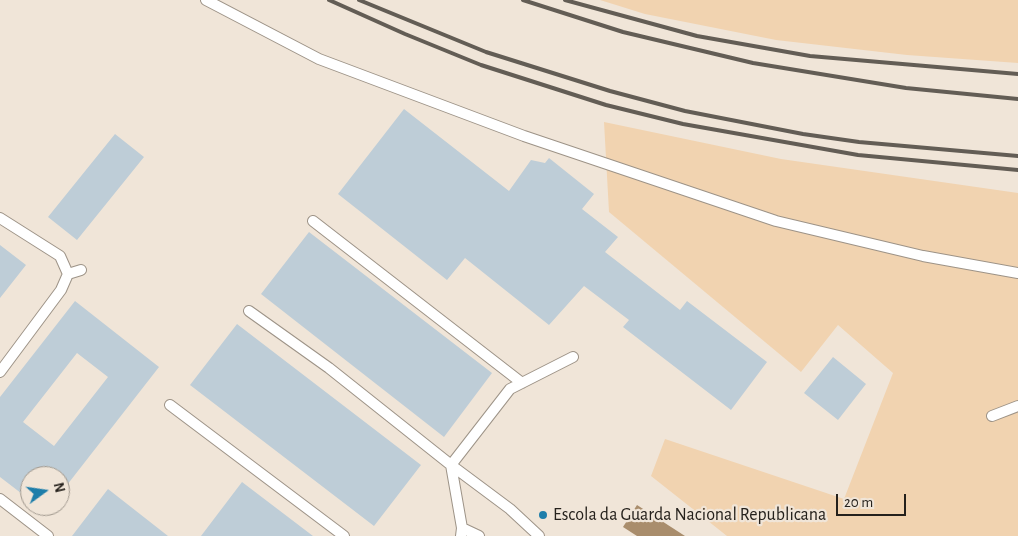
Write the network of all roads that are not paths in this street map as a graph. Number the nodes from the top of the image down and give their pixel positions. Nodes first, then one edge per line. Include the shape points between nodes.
1 (206, 0) edge
2 (0, 218) edge
3 (313, 221) dead end
4 (81, 270) dead end
5 (1018, 273) edge
6 (68, 274) junction
7 (249, 311) dead end
8 (573, 357) dead end
9 (0, 372) edge
10 (522, 383) junction
11 (170, 405) dead end
12 (1018, 406) edge
13 (992, 416) dead end
14 (451, 465) junction
15 (0, 499) edge
16 (462, 532) edge
17 (48, 536) edge
18 (344, 536) edge
19 (478, 536) edge
20 (540, 536) edge

1 - 5 lane via 319,59 524,136 776,221 923,256
2 - 6 lane via 60,256
3 - 10 lane
4 - 6 lane
6 - 9 lane via 61,290
7 - 14 lane via 329,368
8 - 10 lane
10 - 14 lane via 510,389
11 - 18 lane
12 - 13 lane
14 - 16 lane
14 - 20 lane
15 - 17 lane
16 - 19 lane

